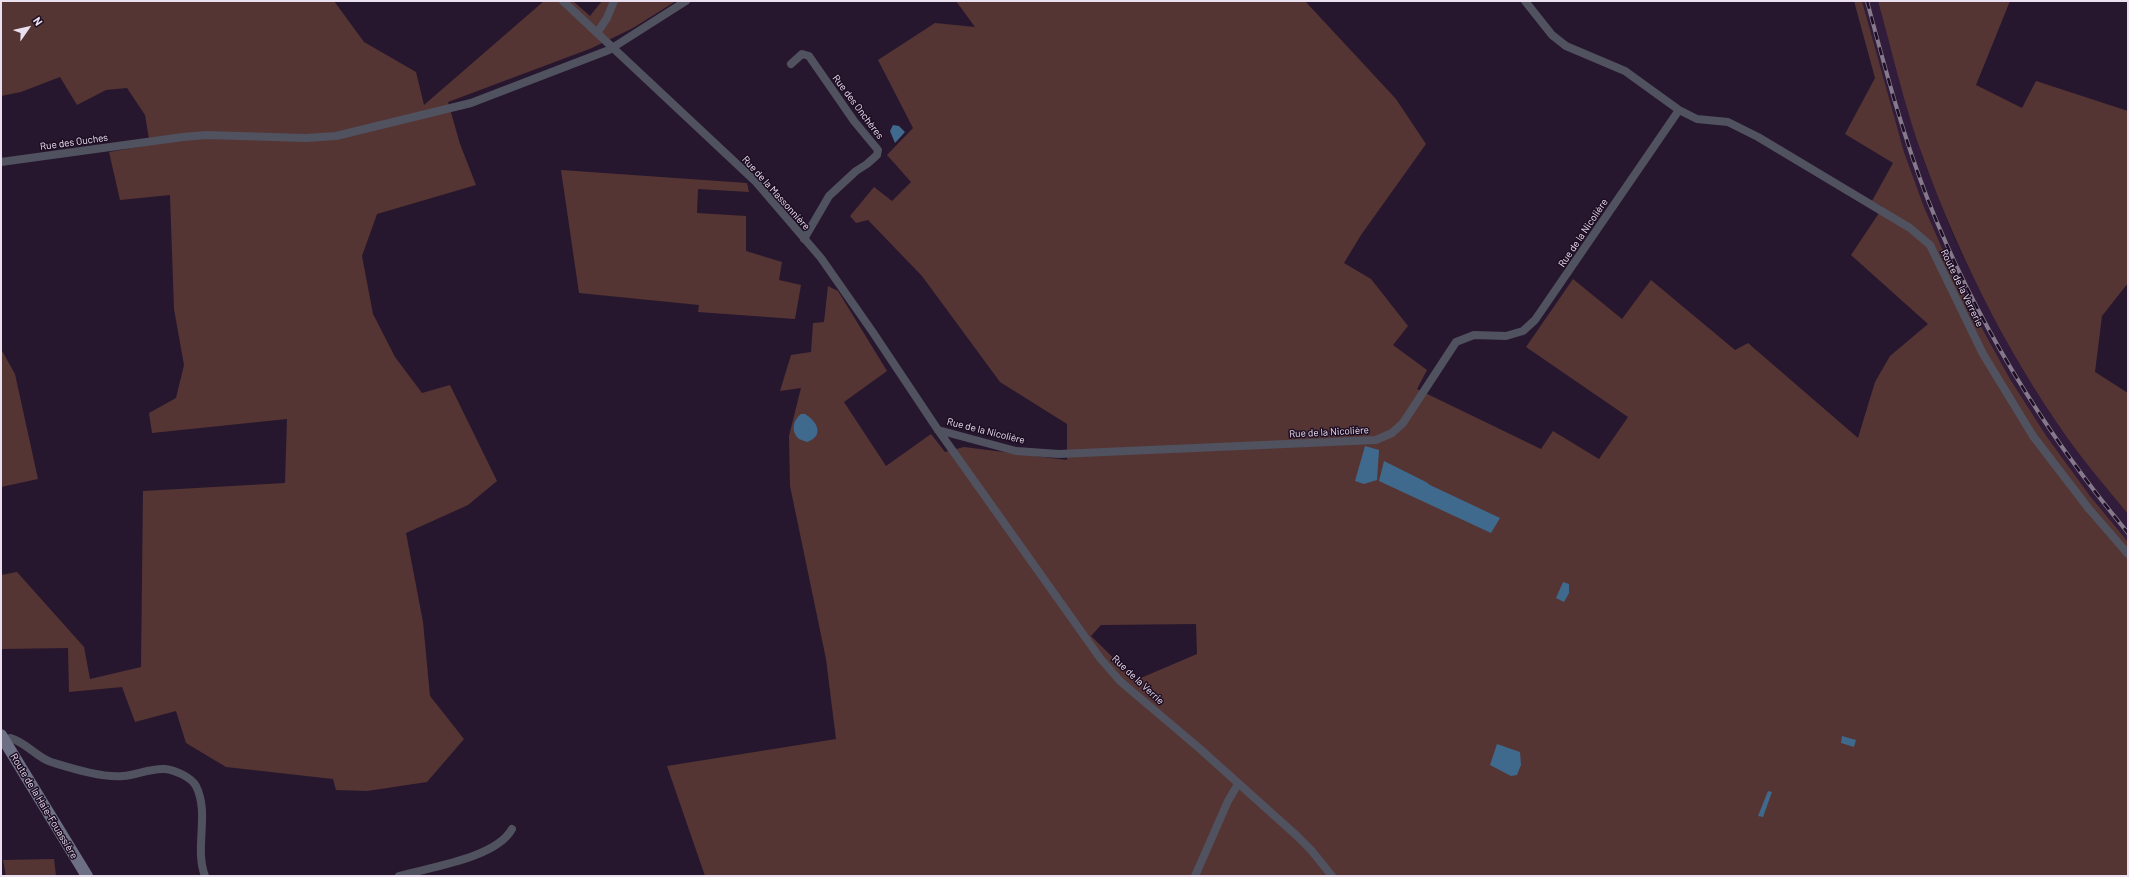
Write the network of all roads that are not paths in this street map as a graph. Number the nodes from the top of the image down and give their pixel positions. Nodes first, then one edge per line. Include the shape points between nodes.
1 (563, 1) edge
2 (614, 1) edge
3 (686, 1) edge
4 (1525, 1) edge
5 (597, 33) junction
6 (612, 48) junction
7 (791, 64) dead end
8 (1679, 110) junction
9 (1, 162) edge
10 (804, 239) junction
11 (938, 430) junction
12 (2128, 554) edge
13 (3, 738) edge
14 (1238, 784) junction
15 (512, 829) dead end
16 (87, 876) edge
17 (205, 876) edge
18 (400, 876) edge
19 (1195, 876) edge
20 (1332, 876) edge

1 - 5 street, Rue de la Massonnière
2 - 5 street
3 - 6 street, Rue des Ouches
4 - 8 street, Route de la Verrerie via 1552,35 1566,46 1625,71
5 - 6 street, Rue de la Massonnière
6 - 9 street, Rue des Ouches via 471,103 336,136 306,138 206,135
6 - 10 street, Rue de la Massonnière via 755,181
7 - 10 street, Rue des Onchères via 802,54 809,56 854,121 878,150 877,155 829,196
8 - 11 street, Rue de la Nicolière via 1535,320 1522,331 1506,336 1474,335 1456,342 1403,423 1382,438 1059,454 1016,451
8 - 12 street, Route de la Verrerie via 1696,119 1728,122 1758,137 1910,228 1930,245 1983,354 2033,436 2089,509
10 - 11 street, Rue de la Massonnière via 838,281
11 - 14 street, Rue de la Verrie via 1100,658 1120,681
13 - 16 street, Route de la Haie-Fouassière
13 - 17 street via 17,740 51,762 107,776 123,776 158,769 181,773 195,785 200,804 201,863
14 - 19 street
14 - 20 street, Rue de la Verrie via 1296,835
15 - 18 street via 507,836 484,853

